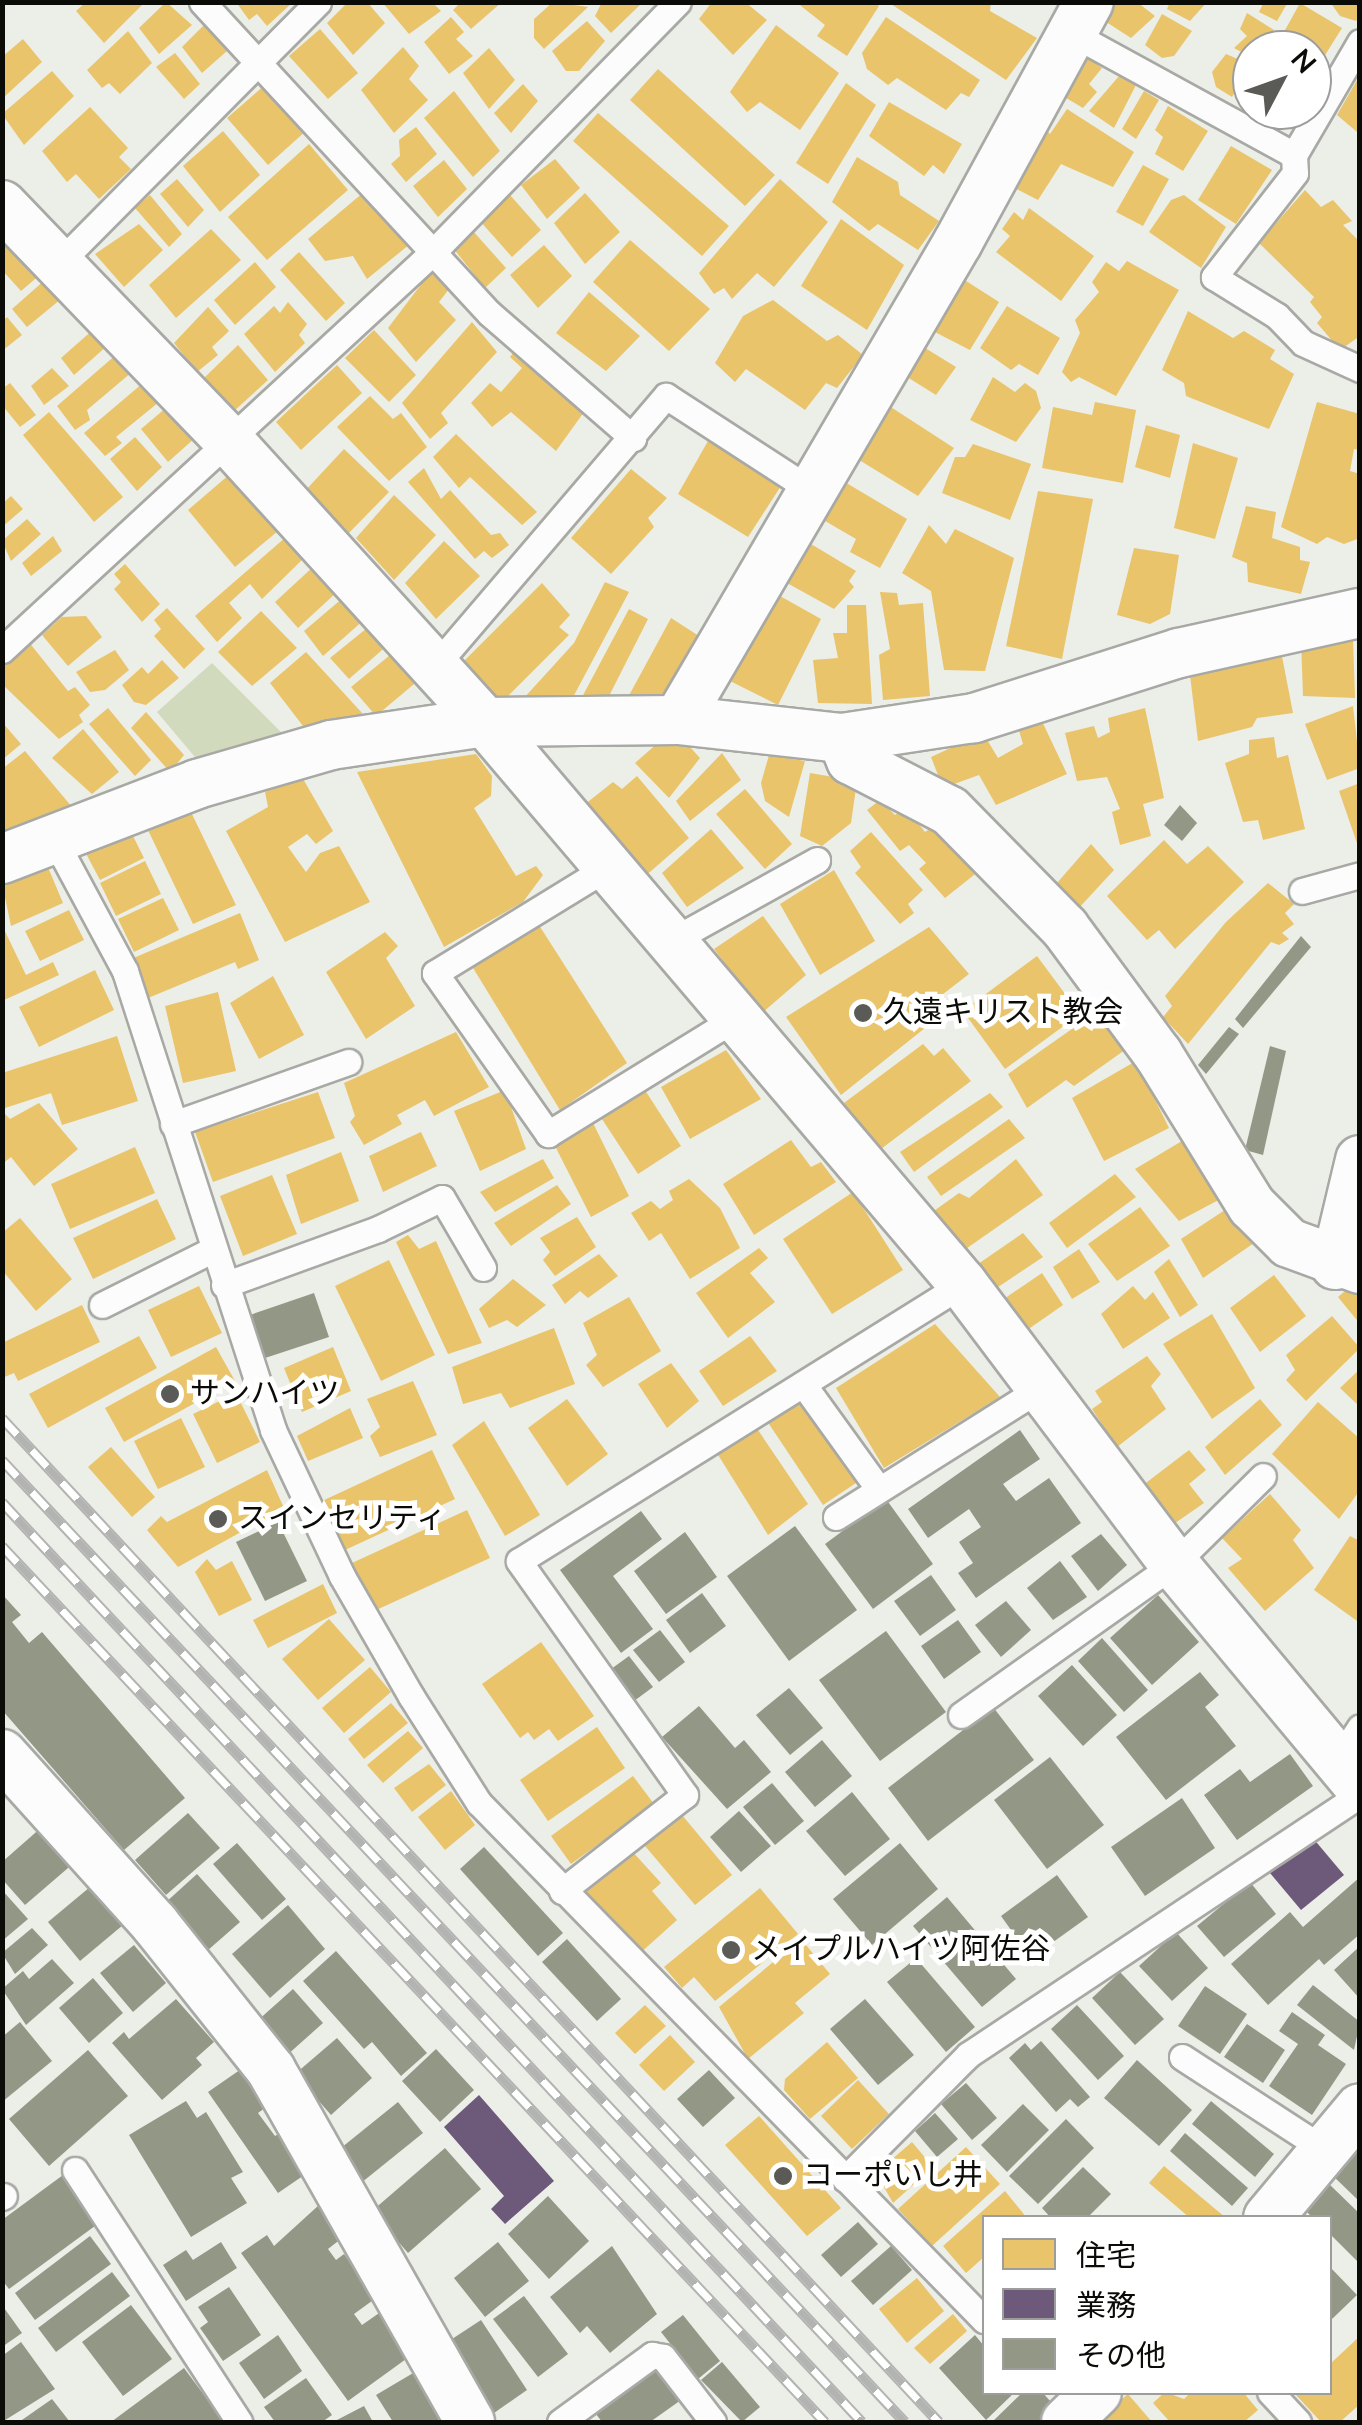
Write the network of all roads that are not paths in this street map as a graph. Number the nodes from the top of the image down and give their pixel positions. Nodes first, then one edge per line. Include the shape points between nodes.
1 (202, 2) edge
2 (318, 2) edge
3 (678, 2) edge
4 (1081, 18) edge
5 (1360, 42) edge
6 (260, 63) junction
7 (1294, 155) junction
8 (5, 214) edge
9 (433, 252) junction
10 (58, 264) junction
11 (1360, 368) edge
12 (632, 438) junction
13 (232, 444) junction
14 (811, 490) junction
15 (1360, 613) edge
16 (2, 650) edge
17 (436, 666) junction
18 (678, 720) junction
19 (485, 722) junction
20 (842, 738) junction
21 (54, 839) junction
22 (2, 859) edge
23 (817, 860) dead end
24 (608, 867) junction
25 (1360, 875) edge
26 (1302, 891) dead end
27 (671, 941) junction
28 (736, 1018) junction
29 (348, 1062) dead end
30 (173, 1124) junction
31 (1360, 1160) edge
32 (212, 1250) junction
33 (1347, 1267) edge
34 (483, 1268) dead end
35 (963, 1284) junction
36 (224, 1285) junction
37 (102, 1305) dead end
38 (803, 1384) junction
39 (1041, 1388) junction
40 (1263, 1476) dead end
41 (878, 1488) junction
42 (836, 1518) dead end
43 (1174, 1564) junction
44 (961, 1715) dead end
45 (2, 1754) edge
46 (1354, 1768) edge
47 (562, 1891) junction
48 (1182, 2056) dead end
49 (1360, 2108) edge
50 (1327, 2151) junction
51 (75, 2170) dead end
52 (845, 2178) junction
53 (1271, 2215) edge
54 (982, 2318) edge
55 (1273, 2395) edge
56 (239, 2422) edge
57 (470, 2422) edge
58 (560, 2422) edge
59 (712, 2422) edge
60 (1298, 2422) edge

1 - 6 lane
2 - 6 lane
3 - 9 lane
4 - 7 lane
4 - 14 street
5 - 7 lane
6 - 9 lane
6 - 10 lane
7 - 11 lane via 1295,172 1214,277 1276,316 1303,344
8 - 10 street
9 - 12 lane via 489,314
9 - 13 lane
10 - 13 street
12 - 14 lane via 666,396
12 - 17 lane
13 - 16 lane
13 - 17 street
14 - 18 street
15 - 20 street via 1179,653 974,718
17 - 19 street
18 - 19 street
18 - 20 street
19 - 21 street via 331,745 197,784
19 - 24 street
20 - 33 street via 851,760 950,811 1066,928 1158,1054 1252,1206 1289,1243
21 - 22 street
21 - 30 lane via 125,971
23 - 27 lane
24 - 27 street
24 - 28 lane via 435,973 548,1134
25 - 26 lane
27 - 28 street
28 - 35 street
29 - 30 lane
30 - 32 lane
31 - 33 street
32 - 36 lane
32 - 37 lane
34 - 36 lane via 442,1198
35 - 38 lane
35 - 39 street
36 - 47 lane via 273,1430 342,1576 480,1803
38 - 41 lane
38 - 47 lane via 519,1560 686,1794
39 - 41 lane
39 - 43 street
40 - 43 lane
41 - 42 lane
43 - 44 lane
43 - 46 street
45 - 57 street via 156,1924 271,2070
46 - 52 lane via 968,2054
47 - 52 lane
48 - 50 lane
49 - 50 street
50 - 53 street
51 - 56 lane
52 - 54 lane
55 - 60 lane
58 - 59 lane via 652,2355 663,2357

